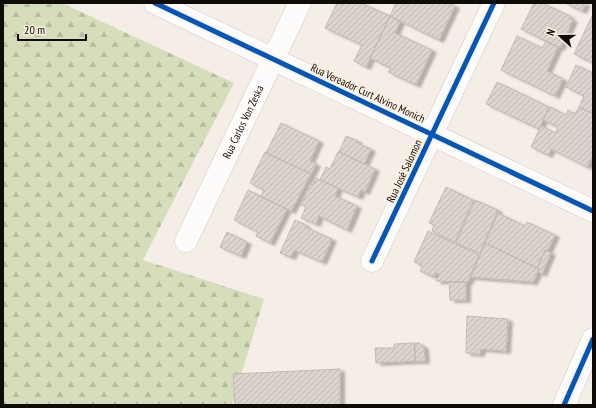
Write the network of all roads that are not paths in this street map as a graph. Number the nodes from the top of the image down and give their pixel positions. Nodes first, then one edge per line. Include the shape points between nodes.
1 (155, 3) edge
2 (300, 3) edge
3 (494, 3) edge
4 (273, 59) junction
5 (432, 135) junction
6 (593, 211) edge
7 (186, 241) dead end
8 (372, 261) dead end
9 (593, 339) edge
10 (564, 405) edge

1 - 4 street, Rua Vereador Curt Alvino Monich
2 - 4 street, Rua Carlos Von Zeska
3 - 5 street, Rua José Salomon
4 - 5 street, Rua Vereador Curt Alvino Monich
4 - 7 street, Rua Carlos Von Zeska
5 - 6 street, Rua Vereador Curt Alvino Monich
5 - 8 street, Rua José Salomon
9 - 10 street

